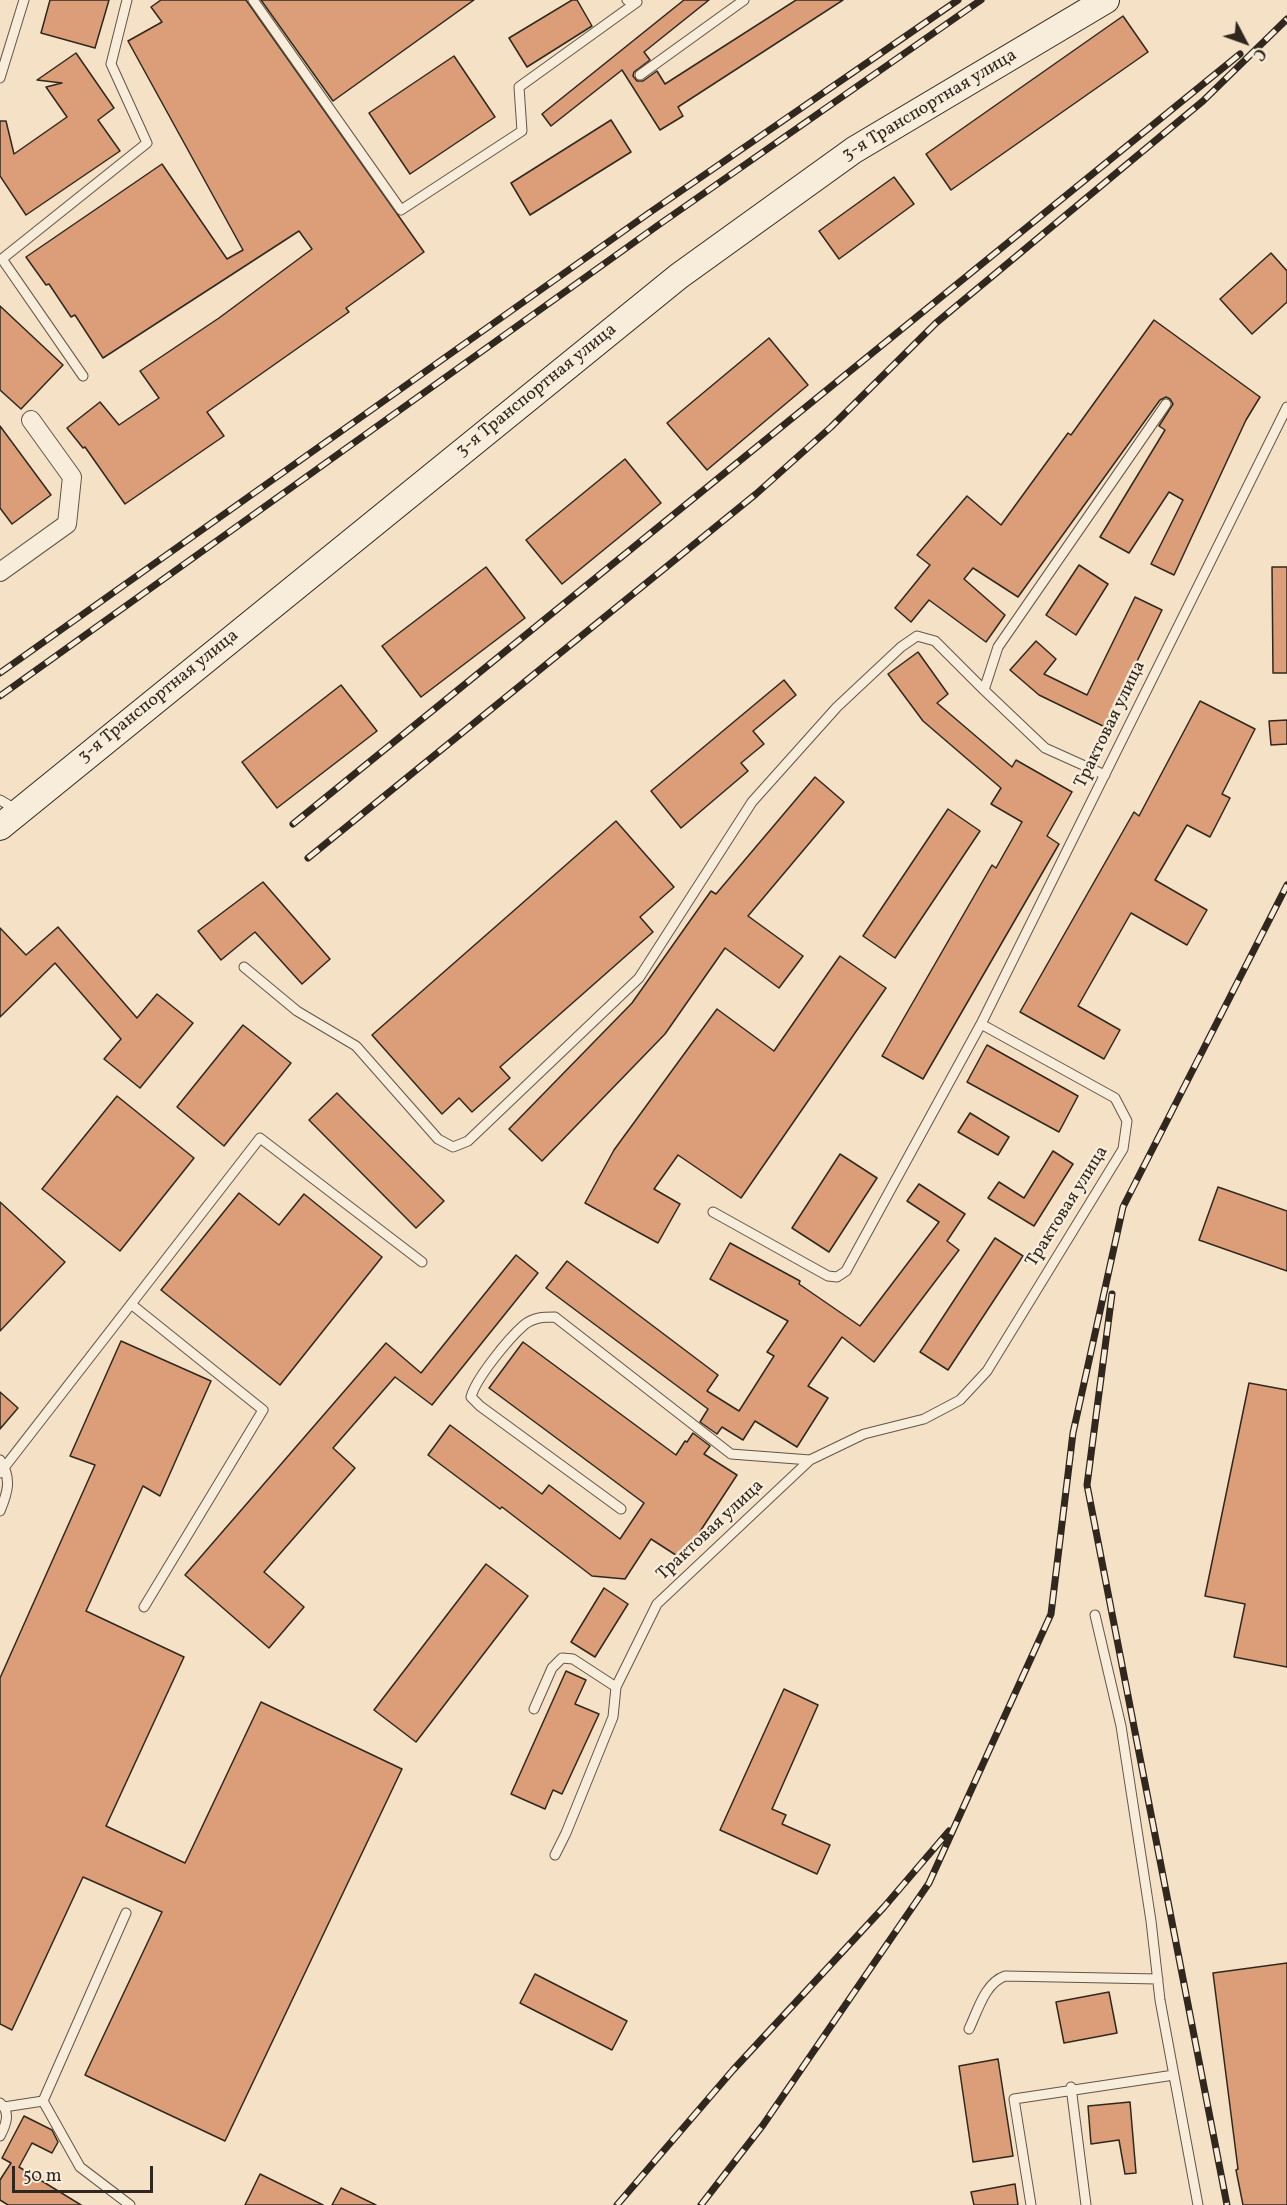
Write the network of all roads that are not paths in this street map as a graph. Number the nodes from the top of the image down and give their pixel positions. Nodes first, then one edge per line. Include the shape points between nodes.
1 (24, 0) edge
2 (127, 0) edge
3 (253, 0) edge
4 (627, 0) edge
5 (744, 0) edge
6 (1106, 0) edge
7 (640, 75) dead end
8 (0, 78) edge
9 (83, 376) dead end
10 (1166, 404) dead end
11 (1287, 407) edge
12 (31, 420) dead end
13 (0, 572) edge
14 (984, 690) junction
15 (1105, 775) junction
16 (6, 813) edge
17 (244, 967) dead end
18 (981, 1024) junction
19 (713, 1212) dead end
20 (422, 1262) dead end
21 (131, 1304) junction
22 (810, 1460) junction
23 (2, 1467) edge
24 (621, 1509) dead end
25 (0, 1511) edge
26 (144, 1607) dead end
27 (1095, 1615) dead end
28 (616, 1687) junction
29 (534, 1709) dead end
30 (555, 1855) dead end
31 (126, 1913) dead end
32 (1158, 1979) junction
33 (969, 2029) dead end
34 (1174, 2075) junction
35 (1071, 2089) junction
36 (44, 2101) junction
37 (2, 2105) edge
38 (0, 2136) edge
39 (130, 2205) edge
40 (1031, 2205) edge
41 (1086, 2205) edge
42 (1198, 2205) edge

1 - 8 lane
2 - 9 lane via 111,64 147,142 2,259
3 - 4 lane via 401,210 522,131 519,87 637,2
5 - 7 lane
6 - 16 street, 3-я Транспортная улица via 854,150 678,276
10 - 14 lane via 998,647
11 - 15 lane, Трактовая улица
12 - 13 street via 72,477 68,525
14 - 15 lane via 1045,748
14 - 17 lane via 935,641 917,636 901,646 837,707 752,802 639,978 468,1141 453,1148 438,1139 356,1046 297,1011
15 - 18 lane, Трактовая улица
18 - 19 lane via 846,1271 837,1277 828,1276
18 - 22 lane, Трактовая улица via 1115,1098 1127,1121 1123,1149 987,1371 960,1400 924,1419 864,1434
20 - 21 lane via 260,1138
21 - 23 lane
21 - 26 lane via 263,1410
22 - 24 lane via 731,1454 555,1317 540,1317 525,1324 496,1357 471,1397
22 - 28 lane, Трактовая улица via 657,1604
23 - 25 lane via 9,1490
27 - 32 lane via 1121,1726
28 - 29 lane via 573,1659 562,1658 552,1668
28 - 30 lane, Трактовая улица via 613,1717
31 - 36 lane
32 - 33 lane via 1005,1976 996,1979 987,1992
32 - 34 lane
34 - 35 lane
34 - 42 lane
35 - 40 lane via 1014,2099
35 - 41 lane
36 - 37 lane
36 - 39 lane via 80,2167
37 - 38 lane via 7,2123

